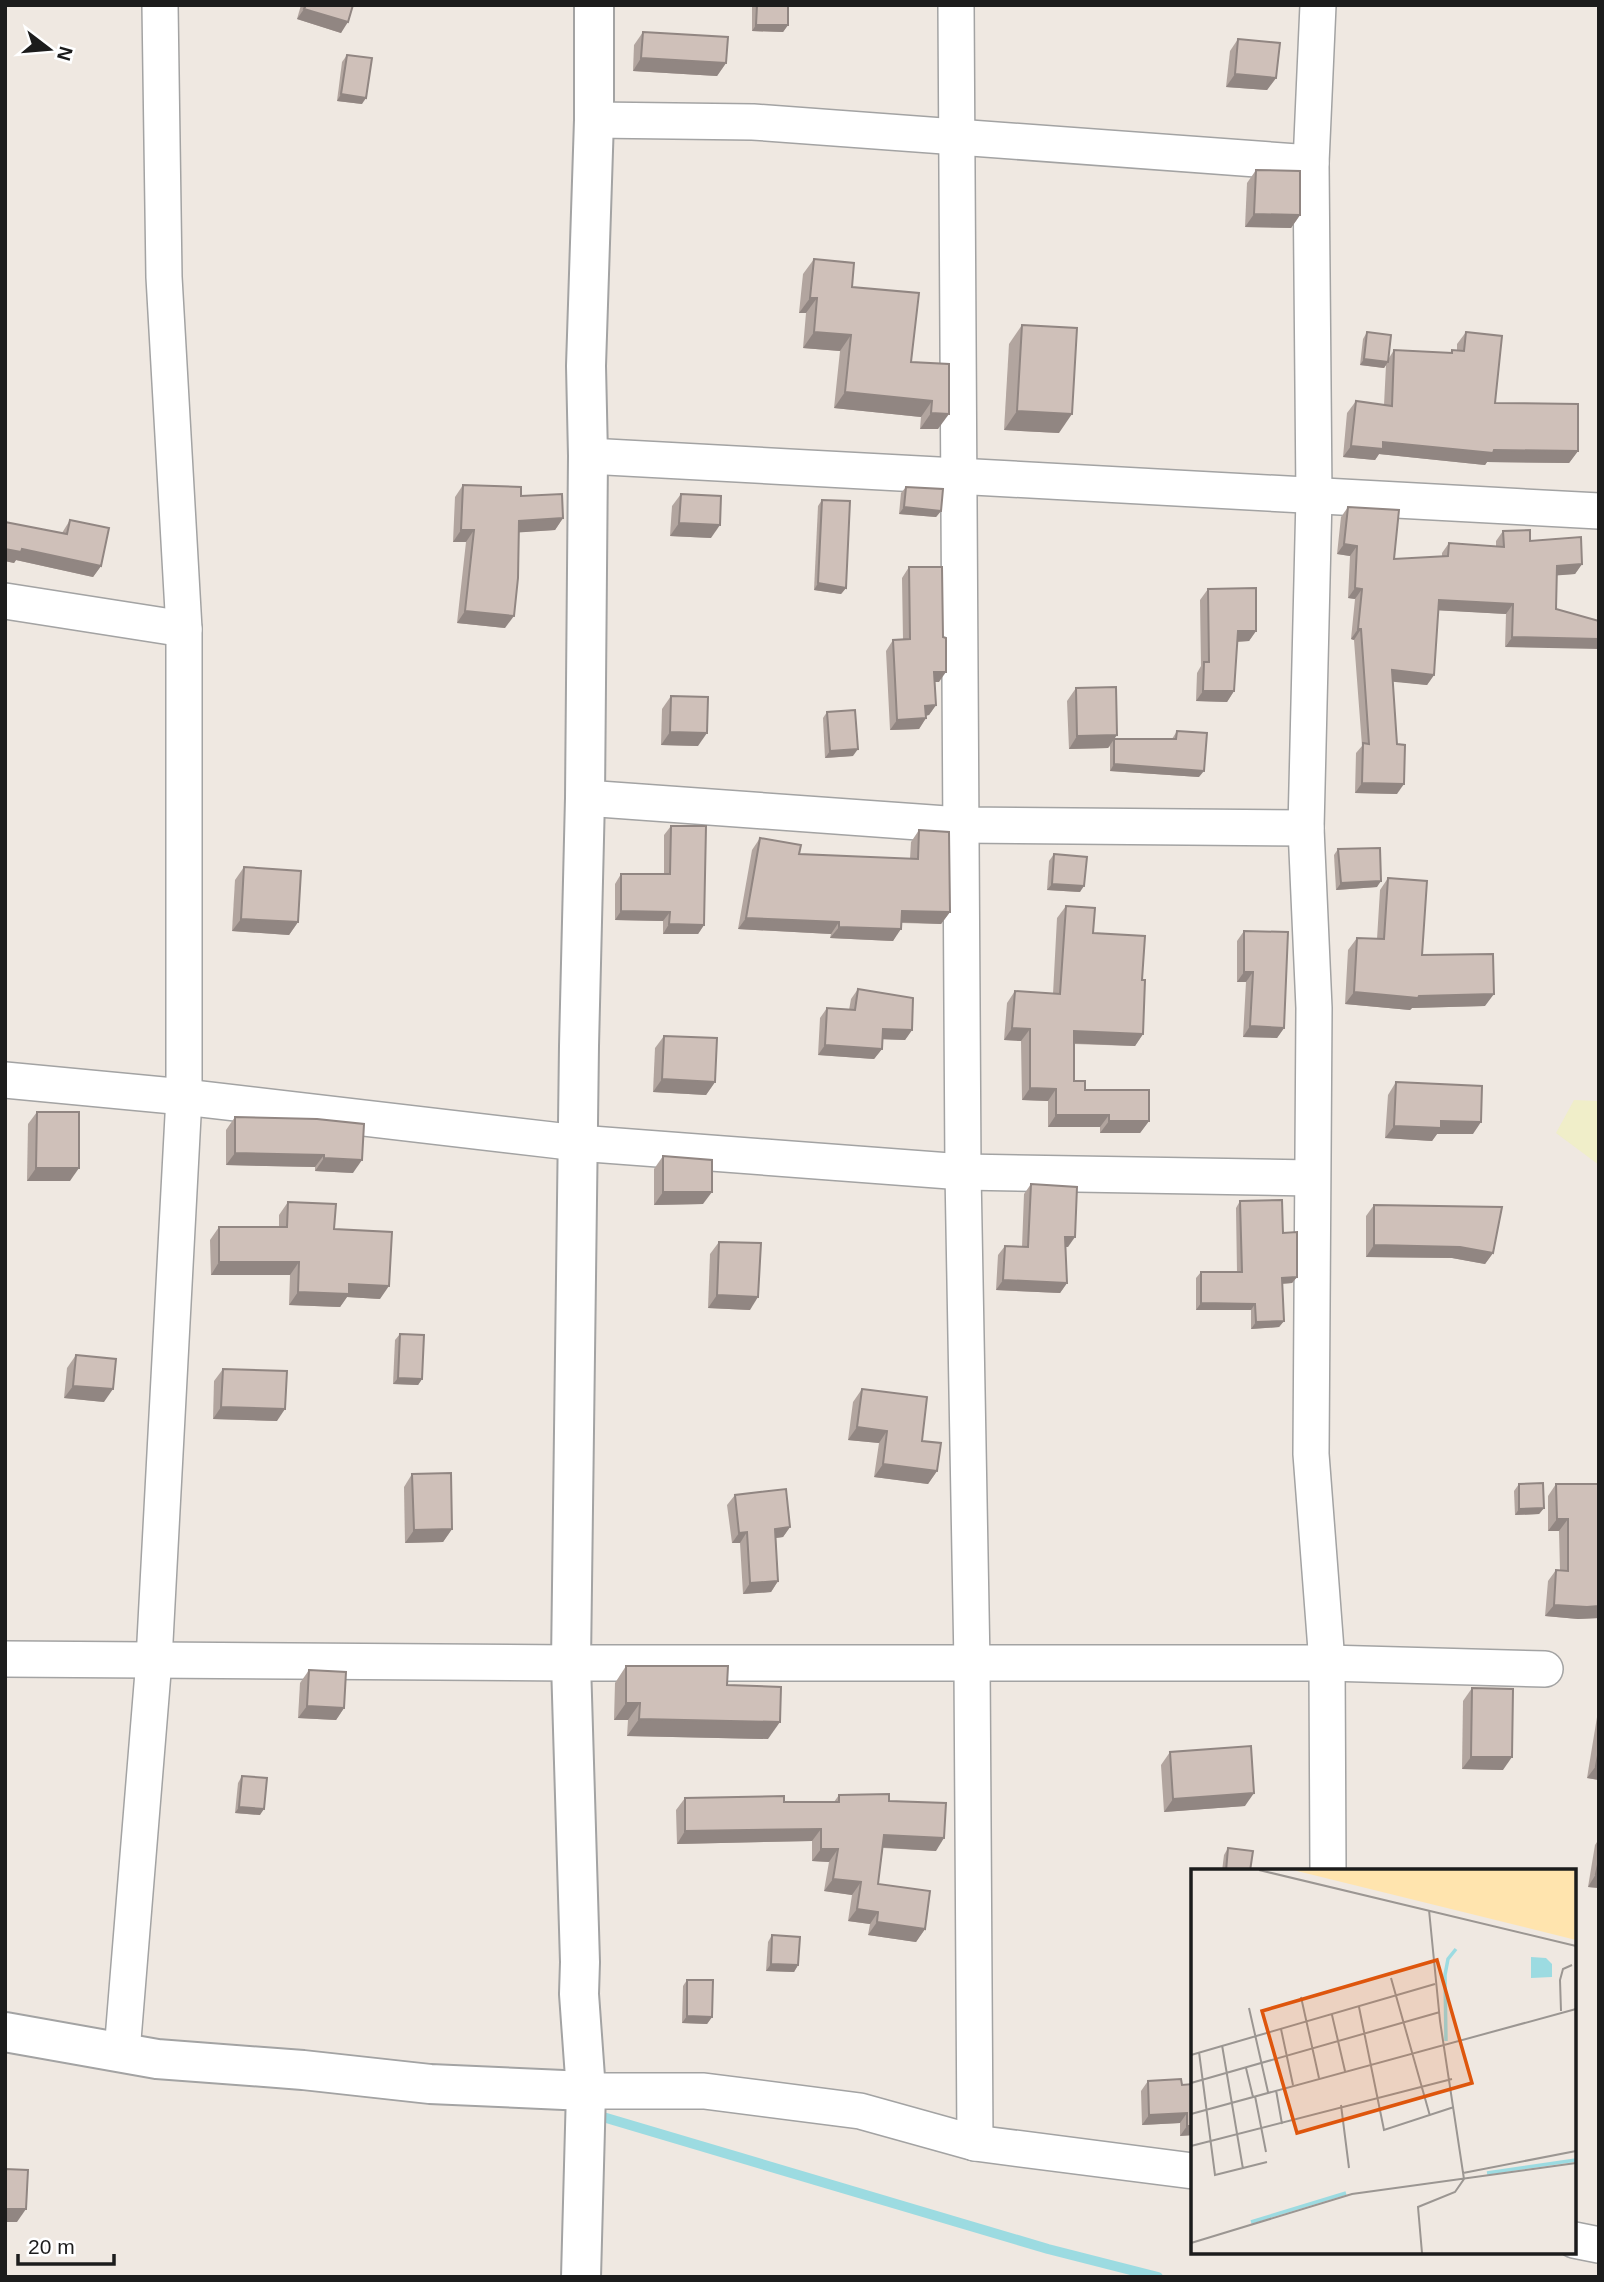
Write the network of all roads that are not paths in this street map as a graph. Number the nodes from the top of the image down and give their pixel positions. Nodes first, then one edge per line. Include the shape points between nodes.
1 (160, 5) edge
2 (594, 5) edge
3 (956, 5) edge
4 (1318, 5) edge
5 (594, 120) junction
6 (956, 139) junction
7 (1311, 163) junction
8 (588, 456) junction
9 (960, 477) junction
10 (1314, 497) junction
11 (1599, 511) edge
12 (5, 601) edge
13 (184, 628) junction
14 (585, 798) junction
15 (960, 825) junction
16 (1306, 828) junction
17 (5, 1080) edge
18 (184, 1097) junction
19 (578, 1143) junction
20 (963, 1172) junction
21 (1311, 1178) junction
22 (5, 1659) edge
23 (153, 1660) junction
24 (571, 1663) junction
25 (1327, 1663) junction
26 (972, 1664) junction
27 (1545, 1669) dead end
28 (1328, 1869) edge
29 (5, 2032) edge
30 (122, 2052) junction
31 (586, 2091) junction
32 (975, 2143) junction
33 (1191, 2171) edge
34 (1576, 2240) edge
35 (1599, 2245) edge
36 (581, 2277) edge

1 - 13 street via 164,277
2 - 5 street
3 - 6 street
4 - 7 street
5 - 6 street via 753,122
5 - 8 street via 586,366
6 - 7 street
6 - 9 street
7 - 10 street
8 - 9 street
8 - 14 street
9 - 10 street
9 - 15 street
10 - 11 street
10 - 16 street
12 - 13 street
13 - 18 street
14 - 15 street
14 - 19 street
15 - 16 street
15 - 20 street
16 - 21 street via 1314,1008
17 - 18 street
18 - 19 street
18 - 23 street
19 - 20 street
19 - 24 street
20 - 21 street
20 - 26 street
21 - 25 street via 1311,1454
22 - 23 street
23 - 24 street
23 - 30 street
24 - 26 street
24 - 31 street via 579,1994
25 - 26 street
25 - 27 street
25 - 28 street
26 - 32 street
29 - 30 street
30 - 31 street via 430,2084
31 - 32 street via 704,2091 847,2109
31 - 36 street
32 - 33 street
34 - 35 street

